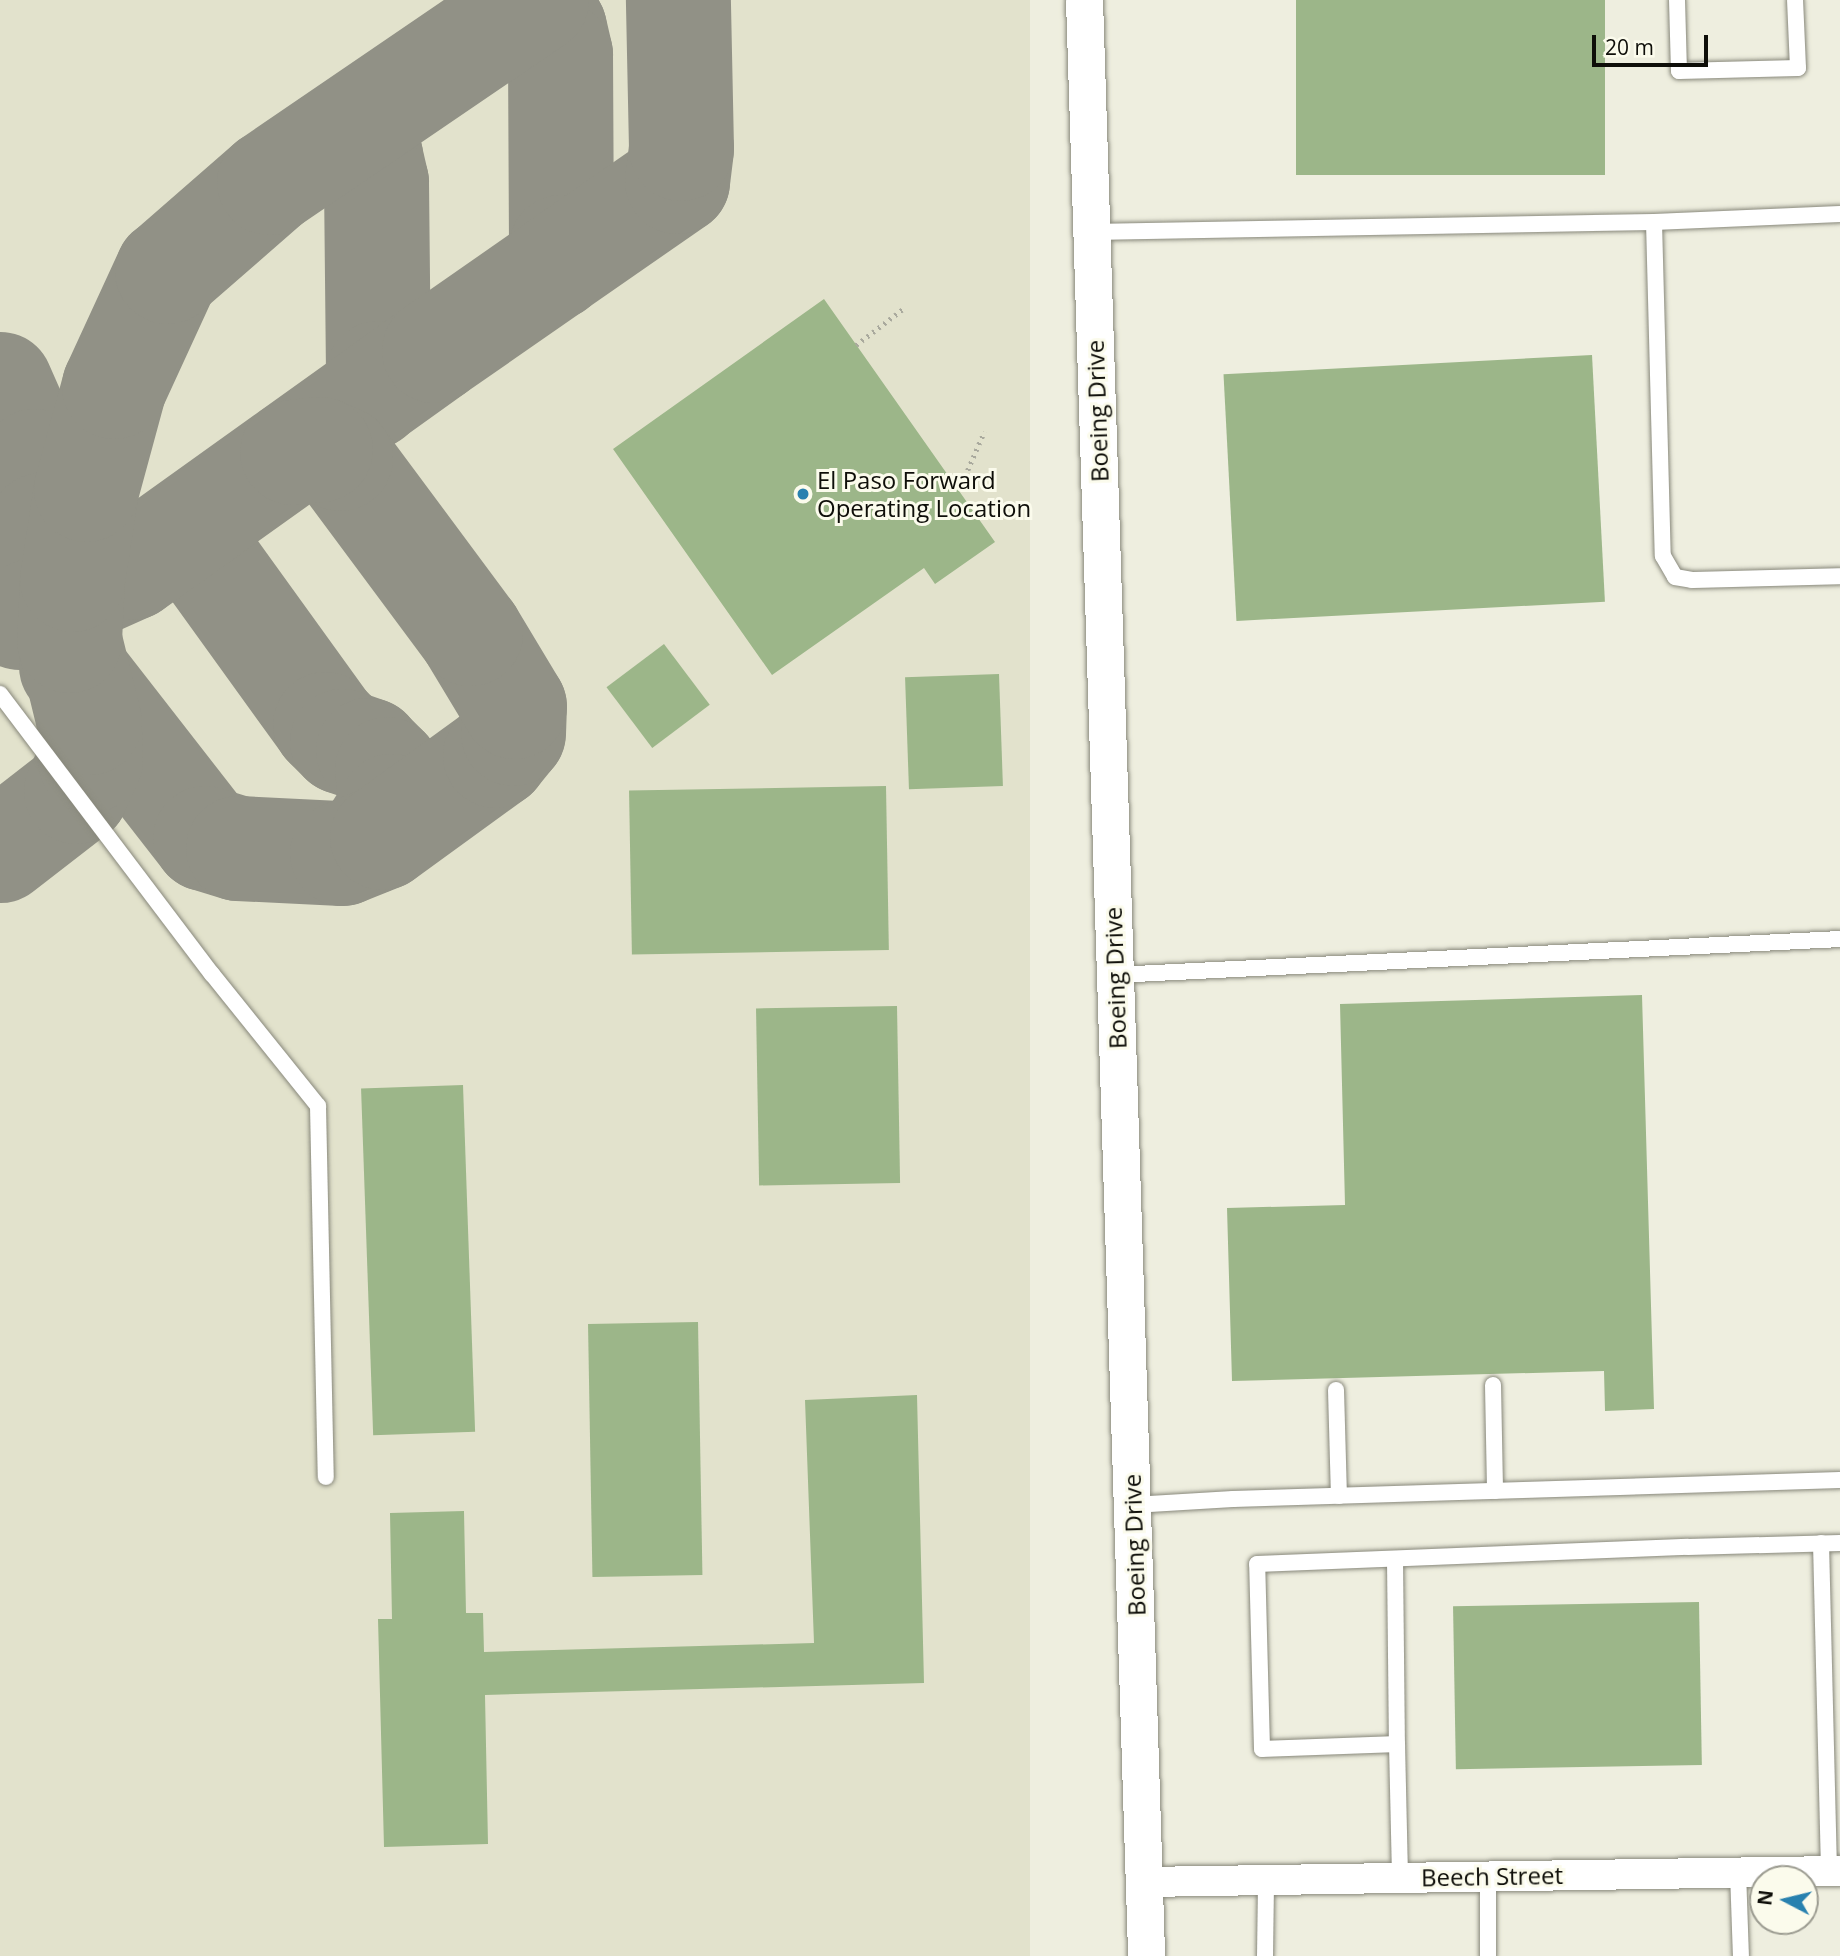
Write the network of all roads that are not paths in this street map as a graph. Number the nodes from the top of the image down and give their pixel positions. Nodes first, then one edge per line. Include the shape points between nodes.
1 (1084, 0) edge
2 (1676, 0) edge
3 (1795, 0) edge
4 (1840, 214) edge
5 (1654, 222) junction
6 (1091, 232) junction
7 (1840, 576) edge
8 (0, 694) edge
9 (1840, 939) edge
10 (1115, 975) junction
11 (1493, 1385) dead end
12 (1336, 1390) dead end
13 (327, 1477) dead end
14 (1840, 1480) edge
15 (1495, 1491) junction
16 (1339, 1496) junction
17 (1133, 1506) junction
18 (1821, 1543) junction
19 (1840, 1543) edge
20 (1395, 1559) junction
21 (1397, 1744) junction
22 (1834, 1871) edge
23 (1738, 1872) junction
24 (1488, 1876) junction
25 (1400, 1878) junction
26 (1266, 1880) junction
27 (1144, 1882) junction
28 (1146, 1956) edge
29 (1265, 1956) edge
30 (1488, 1956) edge
31 (1741, 1956) edge

1 - 6 street, Boeing Drive
2 - 3 lane via 1679,71 1798,68
4 - 5 lane
5 - 6 lane
5 - 7 lane via 1663,556 1675,577 1692,580
6 - 10 street, Boeing Drive
8 - 13 lane via 318,1106
9 - 10 lane
10 - 17 street, Boeing Drive
11 - 15 lane
12 - 16 lane
14 - 15 lane
15 - 16 lane
16 - 17 lane
17 - 27 street, Boeing Drive
18 - 19 lane
18 - 20 lane
18 - 22 lane
20 - 21 lane
20 - 21 lane via 1257,1564 1262,1749
21 - 25 lane
22 - 23 street, Beech Street
23 - 24 street, Beech Street
23 - 31 lane
24 - 25 street, Beech Street
24 - 30 lane
25 - 26 street, Beech Street
26 - 27 street, Beech Street
26 - 29 lane
27 - 28 street, Boeing Drive

